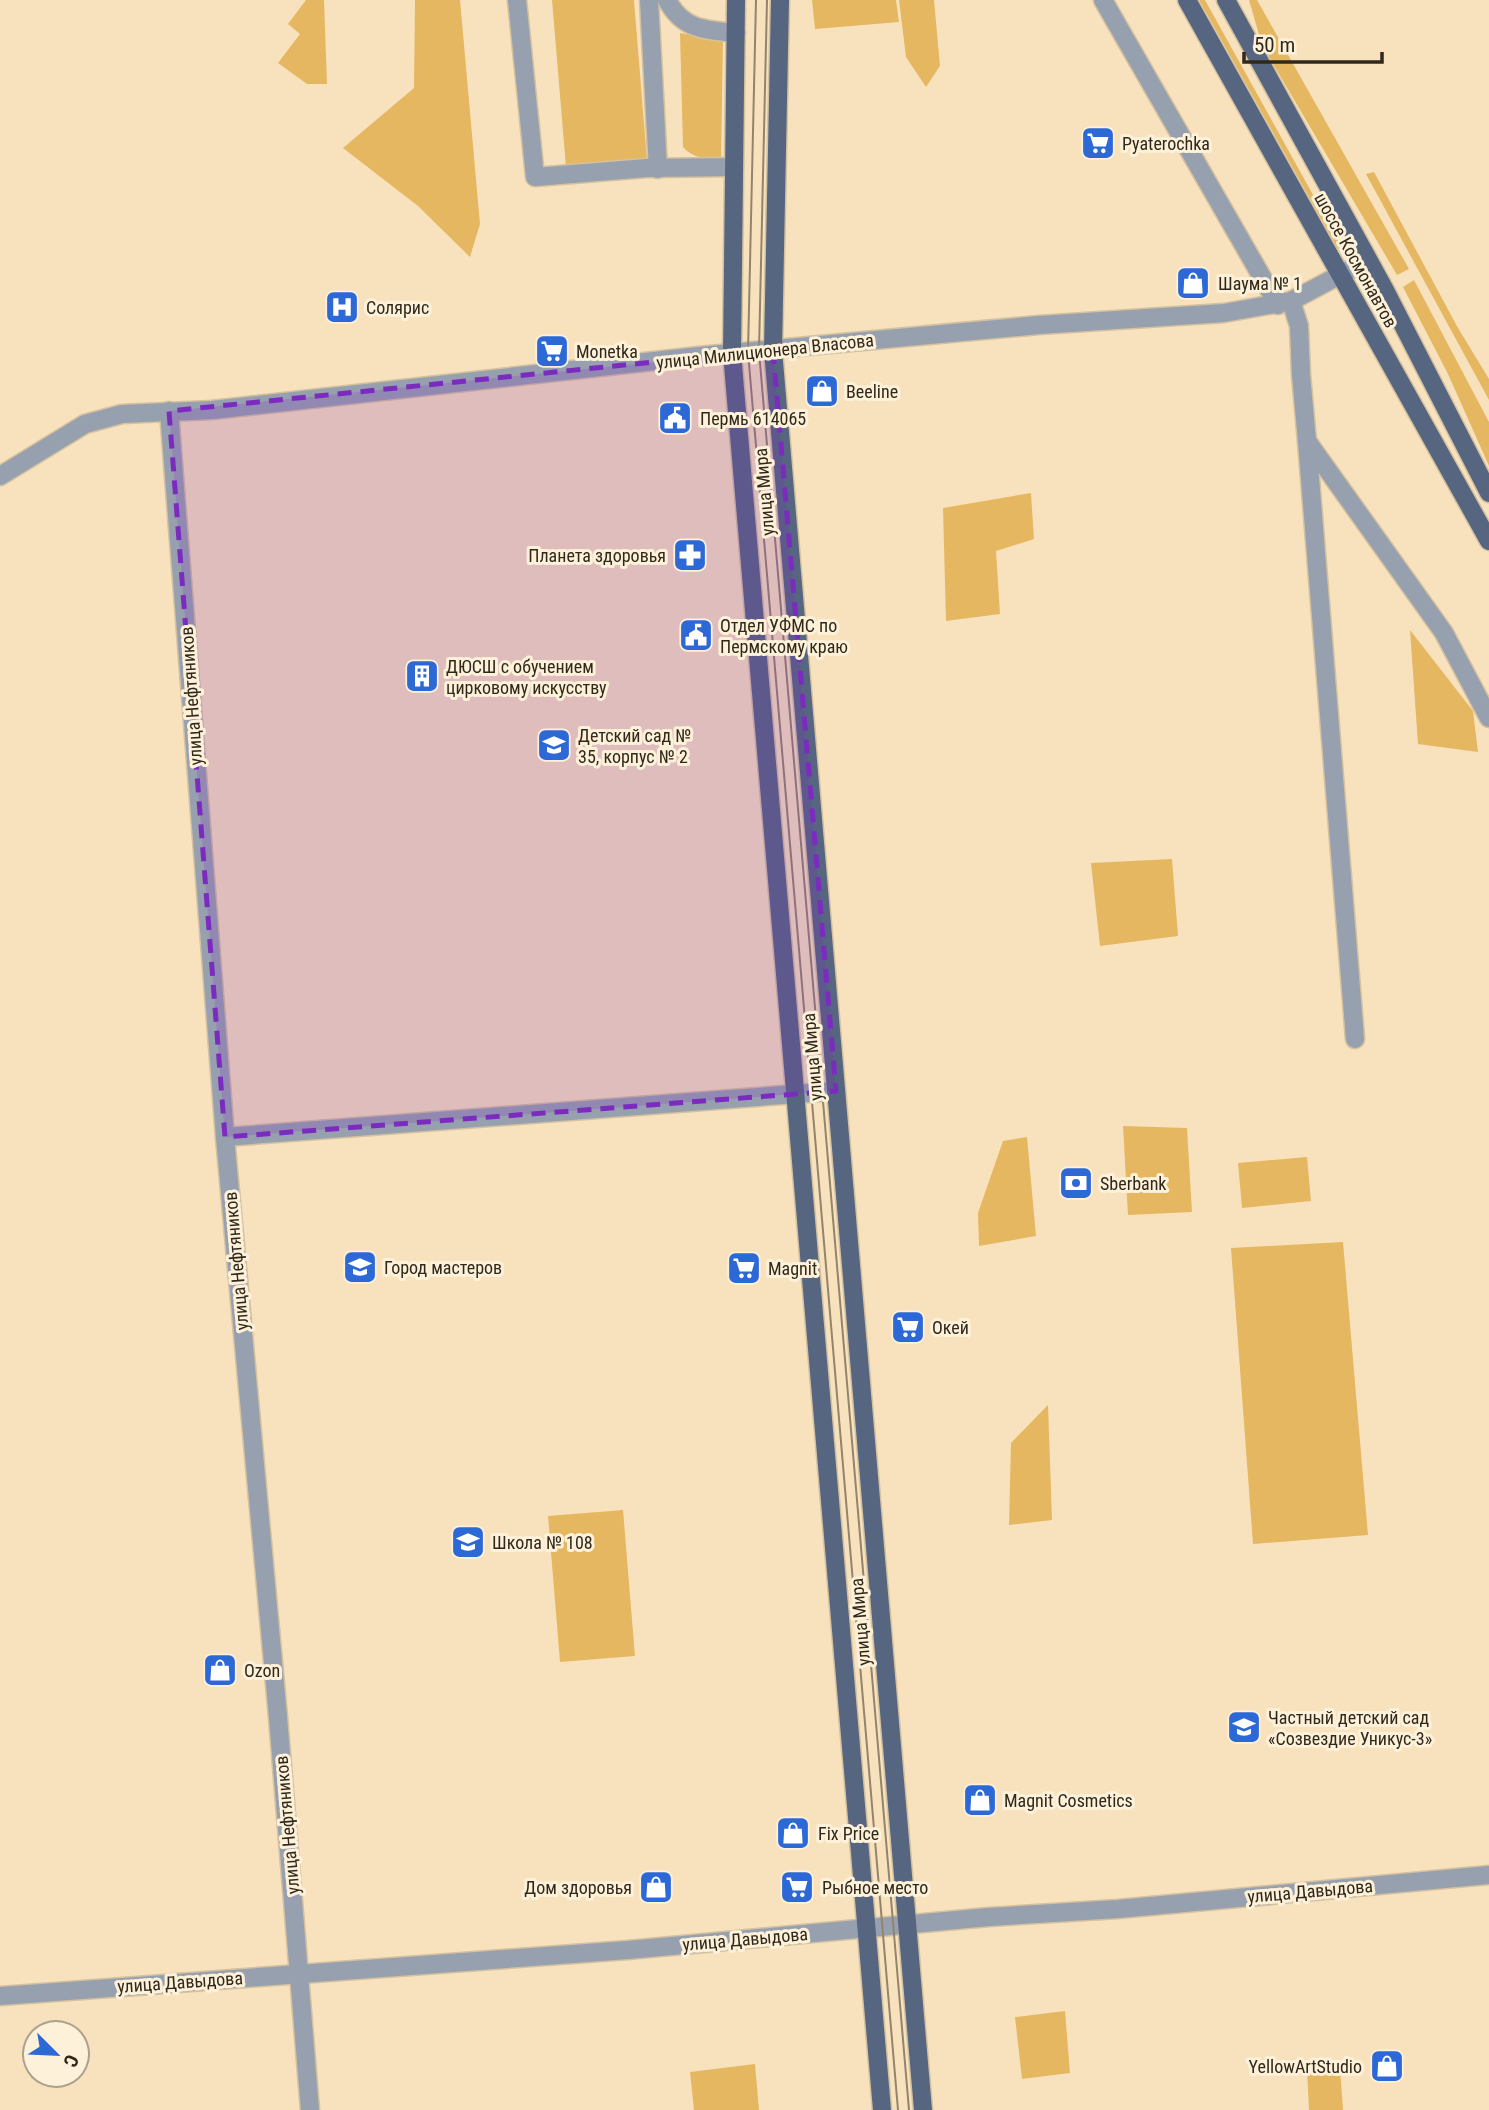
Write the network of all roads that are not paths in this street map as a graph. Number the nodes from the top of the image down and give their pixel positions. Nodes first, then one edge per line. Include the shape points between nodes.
1 (517, 0) edge
2 (649, 0) edge
3 (667, 0) edge
4 (736, 0) edge
5 (780, 0) edge
6 (1102, 0) edge
7 (1187, 0) edge
8 (1226, 0) edge
9 (736, 33) junction
10 (734, 167) junction
11 (658, 169) junction
12 (1368, 260) junction
13 (1341, 274) junction
14 (1285, 303) junction
15 (773, 350) junction
16 (732, 353) junction
17 (169, 411) junction
18 (1307, 441) junction
19 (0, 476) edge
20 (1489, 493) edge
21 (1489, 541) edge
22 (1489, 718) edge
23 (1355, 1040) dead end
24 (836, 1091) junction
25 (795, 1095) junction
26 (225, 1138) junction
27 (1489, 1875) edge
28 (908, 1926) junction
29 (866, 1929) junction
30 (300, 1973) junction
31 (0, 1996) edge
32 (310, 2110) edge
33 (882, 2110) edge
34 (923, 2110) edge

1 - 11 street via 536,177
2 - 11 street
3 - 9 street via 686,24
4 - 9 main road, улица Мира
5 - 15 main road, улица Мира
6 - 14 street
7 - 13 main road, шоссе Космонавтов
8 - 12 main road, шоссе Космонавтов
9 - 10 main road, улица Мира
10 - 11 street
10 - 16 main road, улица Мира
12 - 13 street, улица Милиционера Власова
12 - 20 main road, шоссе Космонавтов
13 - 14 street, улица Милиционера Власова
13 - 21 main road, шоссе Космонавтов
14 - 15 street, улица Милиционера Власова via 1224,313
14 - 18 street via 1299,326
15 - 16 street, улица Милиционера Власова
15 - 24 main road, улица Мира
16 - 17 street, улица Милиционера Власова
16 - 25 main road, улица Мира
17 - 19 street, улица Милиционера Власова via 122,414 85,424
17 - 26 street, улица Нефтяников
18 - 22 street via 1444,633
18 - 23 street
24 - 25 street
24 - 28 main road, улица Мира
25 - 26 street
25 - 29 main road, улица Мира
26 - 30 street, улица Нефтяников
27 - 28 street, улица Давыдова
28 - 29 street, улица Давыдова
28 - 34 main road, улица Мира
29 - 30 street, улица Давыдова
29 - 33 main road, улица Мира
30 - 31 street, улица Давыдова
30 - 32 street, улица Нефтяников

